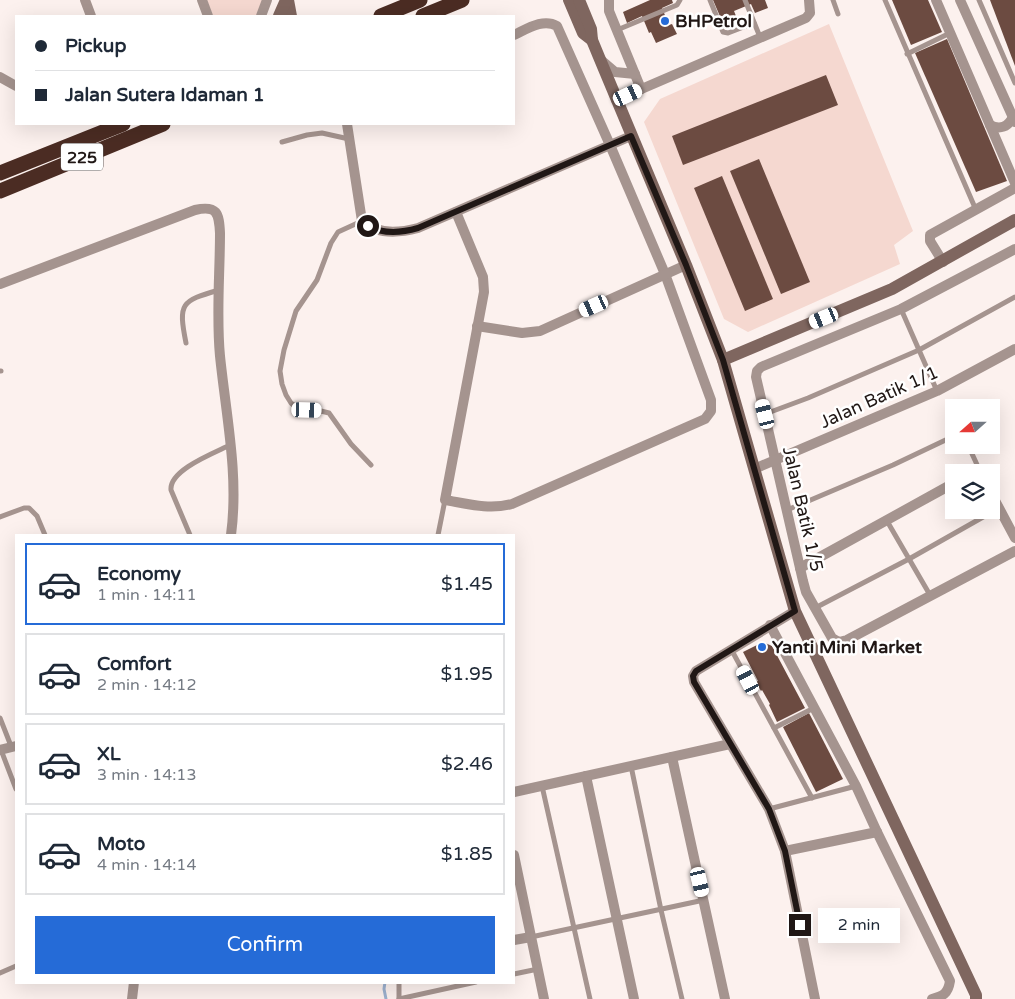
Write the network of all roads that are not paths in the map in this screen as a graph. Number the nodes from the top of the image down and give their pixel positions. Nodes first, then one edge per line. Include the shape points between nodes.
1 (85, 0) edge
2 (202, 0) edge
3 (267, 0) edge
4 (287, 0) edge
5 (420, 0) edge
6 (462, 0) edge
7 (569, 0) edge
8 (579, 0) edge
9 (609, 0) edge
10 (680, 0) edge
11 (710, 0) edge
12 (745, 0) edge
13 (809, 0) edge
14 (833, 0) edge
15 (885, 0) edge
16 (936, 0) edge
17 (960, 0) edge
18 (979, 0) edge
19 (838, 14) dead end
20 (91, 15) edge
21 (208, 15) edge
22 (261, 15) edge
23 (280, 15) edge
24 (291, 15) edge
25 (383, 15) edge
26 (425, 15) edge
27 (754, 23) junction
28 (617, 30) junction
29 (950, 33) junction
30 (515, 35) edge
31 (760, 38) junction
32 (592, 40) junction
33 (907, 54) junction
34 (599, 57) junction
35 (635, 74) junction
36 (0, 77) edge
37 (1015, 83) edge
38 (15, 85) edge
39 (641, 89) junction
40 (616, 100) junction
41 (1014, 119) edge
42 (120, 125) edge
43 (161, 125) edge
44 (347, 125) edge
45 (990, 126) junction
46 (631, 136) junction
47 (349, 139) junction
48 (282, 142) dead end
49 (610, 145) junction
50 (0, 173) edge
51 (1015, 183) edge
52 (1015, 188) edge
53 (0, 191) edge
54 (976, 210) junction
55 (456, 212) junction
56 (1015, 220) edge
57 (362, 221) junction
58 (1015, 250) edge
59 (943, 262) junction
60 (686, 265) junction
61 (665, 274) junction
62 (0, 284) edge
63 (220, 290) junction
64 (1015, 297) edge
65 (901, 309) junction
66 (477, 326) junction
67 (186, 343) dead end
68 (1015, 348) edge
69 (919, 350) junction
70 (723, 360) junction
71 (937, 391) junction
72 (765, 414) junction
73 (945, 440) edge
74 (230, 445) junction
75 (776, 459) junction
76 (371, 465) dead end
77 (754, 469) junction
78 (945, 488) edge
79 (445, 500) junction
80 (1000, 508) edge
81 (787, 510) junction
82 (0, 517) edge
83 (980, 519) edge
84 (887, 521) junction
85 (45, 534) edge
86 (190, 534) edge
87 (232, 534) edge
88 (438, 534) edge
89 (1015, 538) edge
90 (1015, 551) edge
91 (909, 559) junction
92 (800, 568) junction
93 (930, 596) junction
94 (815, 608) junction
95 (795, 611) junction
96 (770, 625) junction
97 (731, 648) junction
98 (814, 707) junction
99 (0, 718) edge
100 (774, 728) junction
101 (730, 744) junction
102 (7, 748) edge
103 (672, 757) junction
104 (631, 766) junction
105 (586, 776) junction
106 (15, 784) edge
107 (542, 786) junction
108 (856, 786) junction
109 (515, 792) edge
110 (812, 798) junction
111 (769, 809) junction
112 (877, 832) junction
113 (785, 851) junction
114 (515, 871) edge
115 (518, 900) edge
116 (704, 900) junction
117 (661, 910) junction
118 (616, 918) junction
119 (573, 927) junction
120 (532, 936) junction
121 (515, 940) edge
122 (15, 966) edge
123 (538, 969) junction
124 (0, 973) edge
125 (515, 974) edge
126 (134, 984) edge
127 (399, 984) edge
128 (467, 984) edge
129 (132, 999) edge
130 (399, 999) edge
131 (544, 999) edge
132 (590, 999) edge
133 (634, 999) edge
134 (682, 999) edge
135 (725, 999) edge
136 (815, 999) edge
137 (932, 999) edge
138 (976, 999) edge

1 - 20 street
2 - 21 street
3 - 22 street
4 - 23 street
4 - 24 street
5 - 25 highway
6 - 26 highway
7 - 32 street via 583,33
8 - 32 street
9 - 28 street via 609,11
10 - 28 lane via 676,5
11 - 27 lane via 723,32
12 - 27 lane
13 - 31 street via 810,13 806,18
14 - 19 lane
15 - 33 lane
16 - 29 street
17 - 41 street
18 - 37 lane
27 - 31 lane
28 - 35 street
29 - 33 lane
29 - 45 street
30 - 49 street via 543,22 557,26
31 - 39 street
32 - 34 street
33 - 54 lane
34 - 35 street via 616,72
34 - 40 street
35 - 39 street
36 - 38 street
39 - 40 street
40 - 46 street
41 - 45 street via 1005,126
42 - 50 highway, 225
43 - 53 highway, 225
44 - 47 street
45 - 51 street
46 - 49 street
46 - 60 street
47 - 48 lane via 322,133
47 - 57 street
49 - 55 street
49 - 61 street
52 - 54 street
54 - 59 street via 930,235 930,241
55 - 57 street via 404,232 374,229
55 - 66 street via 483,277 484,292
56 - 59 street
57 - 76 lane via 338,232 331,243 317,280 296,311 280,371 291,403 304,410 329,413
58 - 65 street, Jalan Batik 1/5
59 - 70 street via 892,289
60 - 61 street
60 - 70 street
61 - 66 street via 540,331 522,333
61 - 79 street via 711,400 711,411 705,419 512,504 487,508
62 - 63 street via 172,218 210,208 220,219
63 - 67 lane via 186,303 181,314
63 - 74 street via 220,355
64 - 69 lane
65 - 69 lane
65 - 72 street, Jalan Batik 1/5 via 761,367 756,371 756,377
66 - 79 street
68 - 71 street, Jalan Batik 1/1
69 - 71 lane
69 - 72 lane
70 - 77 street
71 - 75 street, Jalan Batik 1/1
72 - 75 street, Jalan Batik 1/5
73 - 81 lane
74 - 86 lane via 190,466 174,477 170,484
74 - 87 street via 235,487
75 - 77 street, Jalan Batik 1/1
75 - 81 street, Jalan Batik 1/5
77 - 95 street
78 - 84 street
79 - 88 lane
80 - 89 street
81 - 92 street, Jalan Batik 1/5
82 - 85 lane via 29,508 37,516
83 - 91 lane
84 - 91 lane
84 - 92 street
90 - 93 street, Jalan Batik 1/5
91 - 93 lane
91 - 94 lane
92 - 94 street, Jalan Batik 1/5 via 806,592
93 - 94 street, Jalan Batik 1/5 via 839,642 832,638
95 - 96 street
95 - 138 street
96 - 97 street
96 - 98 street
97 - 100 lane
97 - 101 street via 693,676
98 - 100 lane
98 - 108 street
99 - 102 lane
100 - 110 lane
101 - 103 street
101 - 111 street
102 - 106 lane
103 - 104 street
103 - 116 street
104 - 105 street
104 - 117 lane
105 - 107 street
105 - 118 street
107 - 109 street
107 - 119 lane
108 - 110 lane
108 - 112 street
110 - 111 lane
111 - 113 street
112 - 113 street
112 - 137 street via 950,981 949,990
113 - 136 street
114 - 115 street
115 - 120 street
116 - 117 lane
116 - 135 street
117 - 118 lane
117 - 134 lane
118 - 119 lane
118 - 133 street
119 - 120 lane
119 - 132 lane
120 - 121 street
120 - 123 street
122 - 124 lane
123 - 125 lane
123 - 131 street
126 - 129 street
127 - 130 lane
128 - 130 lane

